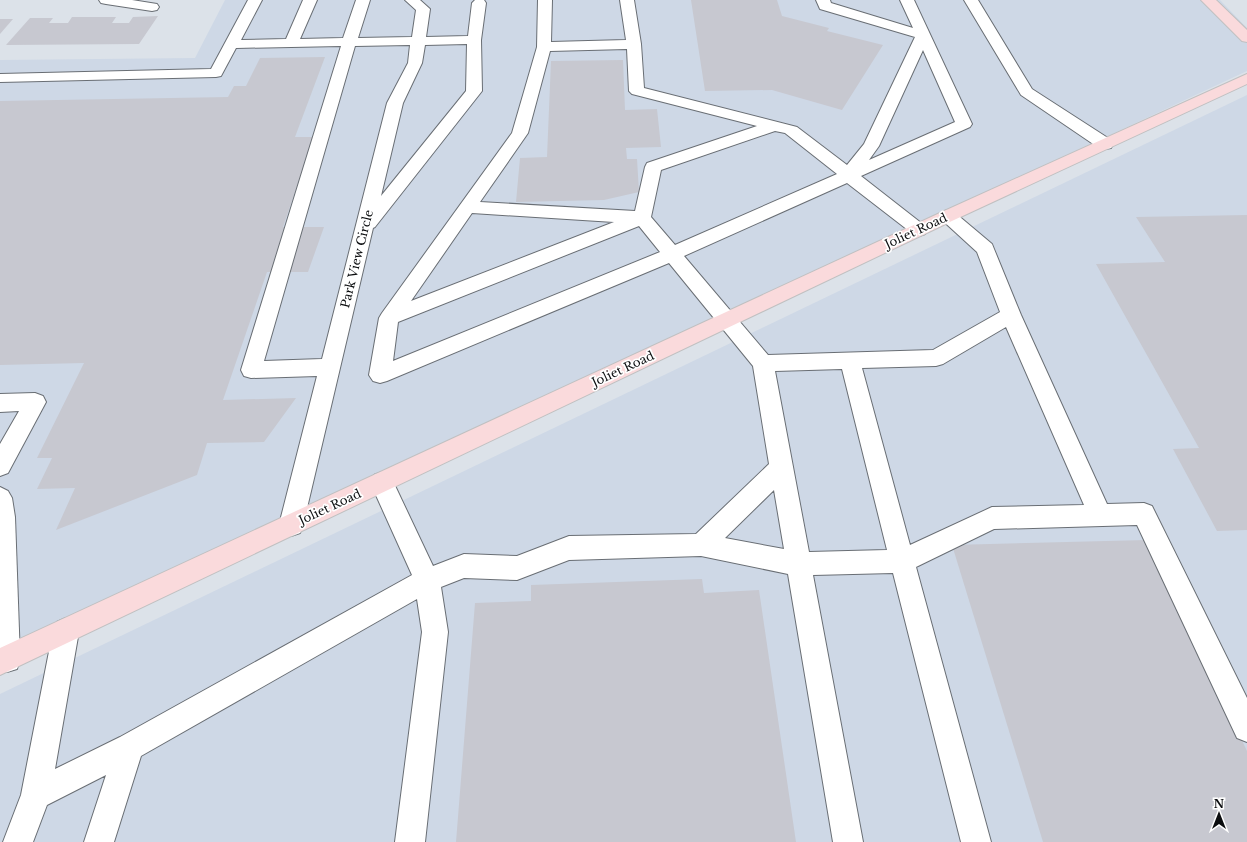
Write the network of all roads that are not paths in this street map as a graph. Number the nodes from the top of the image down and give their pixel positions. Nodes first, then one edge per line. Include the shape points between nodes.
1 (106, 0) edge
2 (255, 0) edge
3 (310, 0) edge
4 (363, 0) edge
5 (412, 0) edge
6 (545, 0) edge
7 (627, 0) edge
8 (823, 0) edge
9 (907, 0) edge
10 (971, 0) edge
11 (1208, 0) edge
12 (479, 3) dead end
13 (152, 7) dead end
14 (924, 35) junction
15 (1247, 38) edge
16 (474, 40) junction
17 (349, 42) junction
18 (418, 42) junction
19 (291, 43) junction
20 (232, 44) junction
21 (634, 44) junction
22 (544, 47) junction
23 (0, 78) edge
24 (1247, 78) edge
25 (773, 126) junction
26 (1105, 144) junction
27 (848, 176) junction
28 (468, 206) junction
29 (948, 216) junction
30 (642, 218) junction
31 (364, 229) junction
32 (919, 230) junction
33 (672, 254) junction
34 (1011, 315) junction
35 (389, 318) junction
36 (728, 320) junction
37 (850, 361) junction
38 (763, 363) junction
39 (330, 368) junction
40 (0, 402) edge
41 (0, 466) edge
42 (782, 466) junction
43 (382, 482) junction
44 (0, 498) edge
45 (1100, 515) junction
46 (291, 525) junction
47 (700, 545) junction
48 (903, 561) junction
49 (799, 564) junction
50 (2, 567) edge
51 (427, 580) junction
52 (66, 631) junction
53 (3, 660) edge
54 (1247, 728) edge
55 (130, 747) junction
56 (36, 795) junction
57 (18, 842) edge
58 (99, 842) edge
59 (410, 842) edge
60 (848, 842) edge
61 (976, 842) edge

1 - 13 lane
2 - 20 lane
3 - 19 lane
4 - 17 lane
5 - 18 lane, Park View Circle via 423,9
6 - 22 lane
7 - 21 lane
8 - 14 lane via 825,6
9 - 14 lane
10 - 26 lane via 1026,92
11 - 15 main road
12 - 16 lane
14 - 27 lane via 871,146
14 - 27 lane via 964,124
16 - 18 lane
16 - 31 lane via 474,91
17 - 18 lane
17 - 19 lane
17 - 39 lane via 251,370
18 - 31 lane, Park View Circle via 415,63 396,103
19 - 20 lane
20 - 23 lane via 216,73
21 - 22 lane
21 - 25 lane via 637,91
22 - 28 lane via 520,133
24 - 26 main road, Joliet Road
25 - 27 lane via 791,130
25 - 30 lane via 653,167
26 - 29 main road, Joliet Road
27 - 32 lane
27 - 33 lane
28 - 30 lane
28 - 35 lane
29 - 32 main road, Joliet Road
29 - 34 lane via 985,249
30 - 33 lane
30 - 35 lane
31 - 39 lane, Park View Circle
32 - 36 main road, Joliet Road
33 - 35 lane via 380,375
33 - 36 lane
34 - 37 lane via 936,358
34 - 45 lane
36 - 38 lane
36 - 43 main road, Joliet Road
37 - 38 lane
37 - 48 lane
38 - 42 lane
39 - 46 lane, Park View Circle
40 - 41 lane via 35,402
42 - 47 lane
42 - 49 lane
43 - 46 main road, Joliet Road
43 - 51 lane
44 - 50 lane via 3,517
45 - 48 lane via 992,518
45 - 54 lane via 1144,514
46 - 52 main road, Joliet Road
47 - 49 lane
47 - 51 lane via 569,548 517,568 464,566
48 - 49 lane
48 - 61 lane
49 - 60 lane
50 - 53 lane
51 - 55 lane
51 - 59 lane via 435,632
52 - 53 main road, Joliet Road
52 - 56 lane
55 - 56 lane
55 - 58 lane
56 - 57 lane

